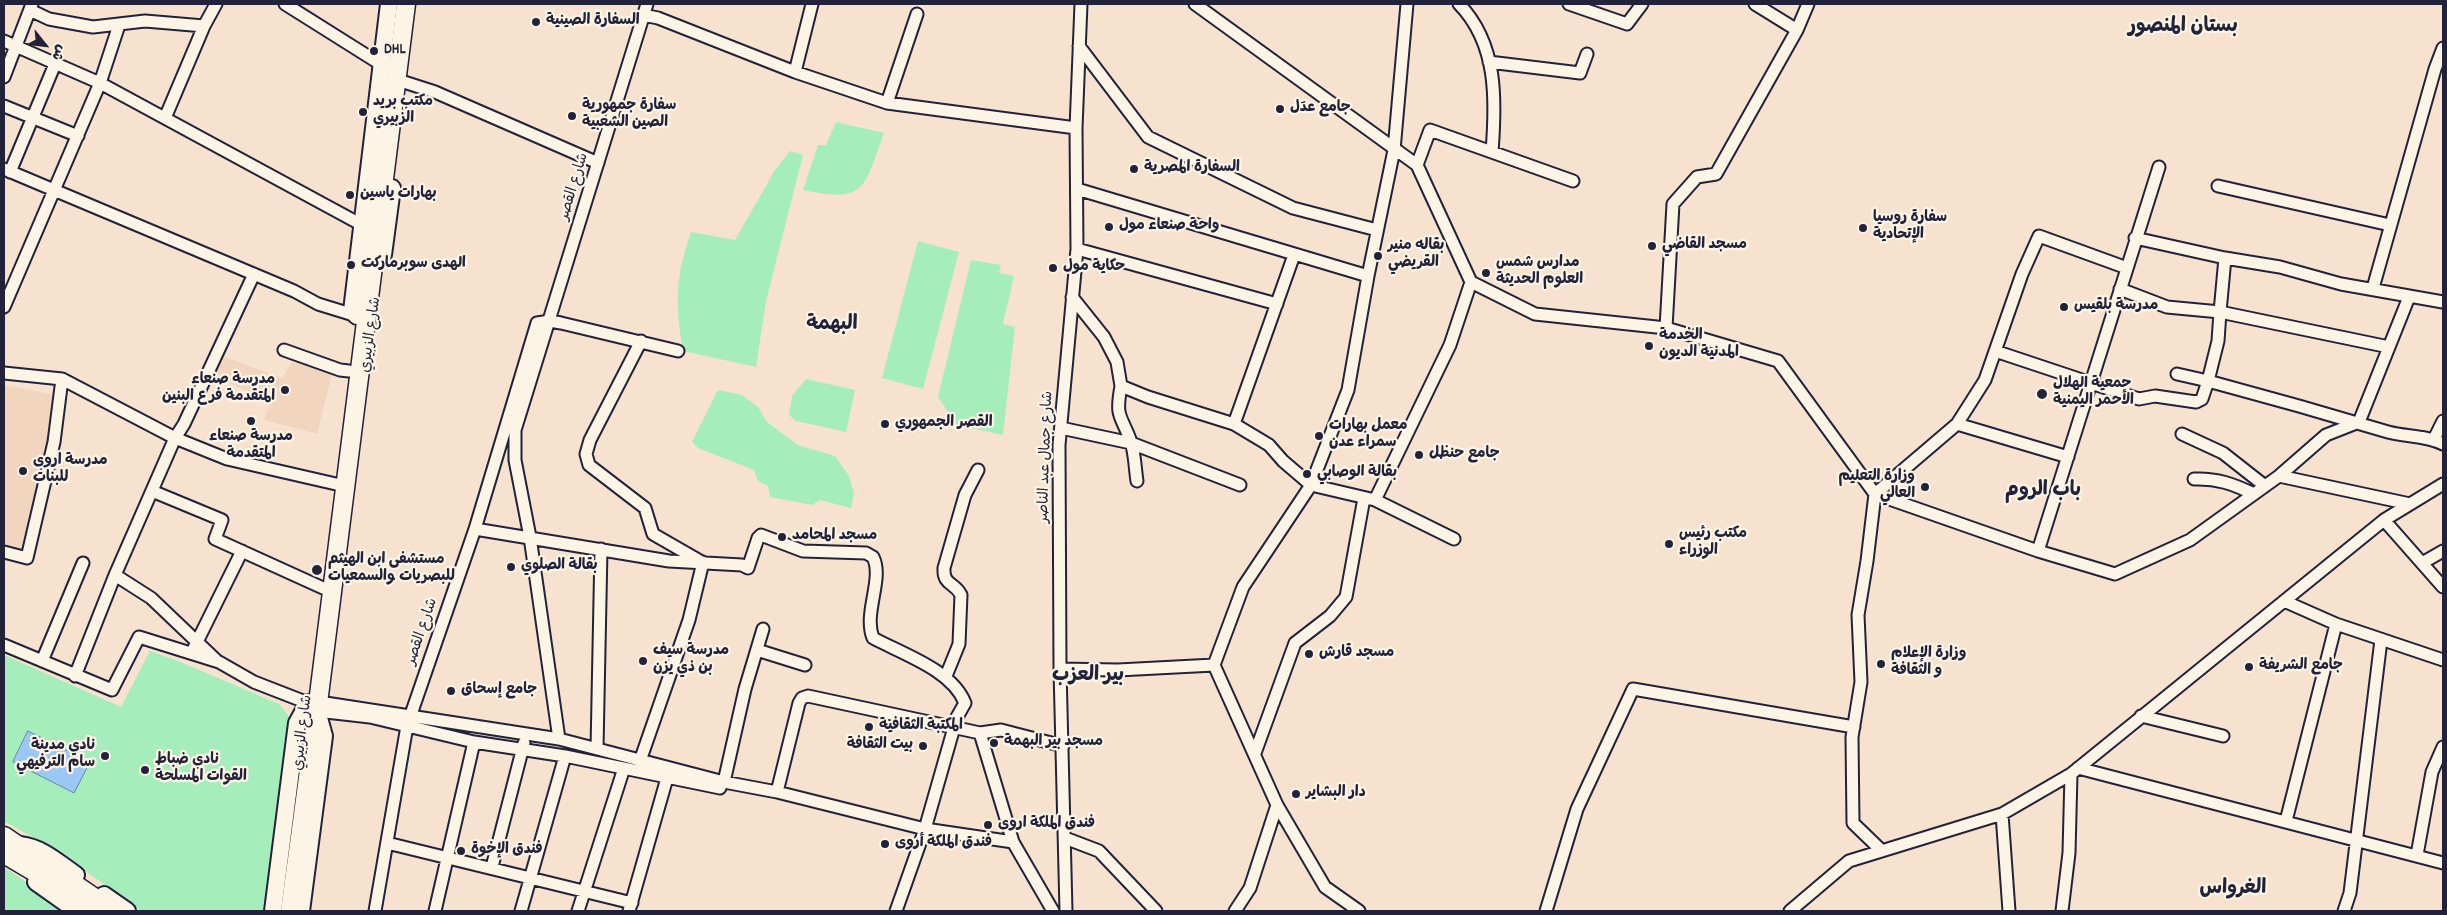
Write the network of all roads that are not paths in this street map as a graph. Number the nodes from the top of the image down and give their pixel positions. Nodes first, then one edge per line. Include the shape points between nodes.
1 (216, 4) edge
2 (285, 4) edge
3 (390, 4) edge
4 (396, 4) edge
5 (406, 4) edge
6 (415, 4) edge
7 (646, 4) edge
8 (812, 4) edge
9 (1081, 4) edge
10 (1195, 4) edge
11 (1407, 4) edge
12 (1459, 4) edge
13 (1569, 4) edge
14 (1642, 4) edge
15 (1755, 4) edge
16 (1808, 4) edge
17 (31, 7) edge
18 (917, 14) dead end
19 (643, 16) junction
20 (119, 25) junction
21 (204, 26) junction
22 (1797, 30) junction
23 (4, 41) edge
24 (15, 46) junction
25 (1079, 46) junction
26 (2443, 48) edge
27 (1587, 54) dead end
28 (1489, 62) junction
29 (54, 64) junction
30 (382, 65) junction
31 (2439, 71) edge
32 (795, 72) junction
33 (4, 78) edge
34 (100, 82) junction
35 (400, 82) junction
36 (887, 103) junction
37 (4, 106) edge
38 (32, 117) junction
39 (165, 118) junction
40 (1076, 128) junction
41 (78, 136) junction
42 (1394, 150) junction
43 (1492, 152) junction
44 (598, 163) junction
45 (1417, 165) junction
46 (2159, 167) dead end
47 (7, 170) edge
48 (1573, 181) dead end
49 (2218, 186) dead end
50 (1077, 189) junction
51 (53, 190) junction
52 (362, 224) junction
53 (2390, 226) junction
54 (1377, 230) junction
55 (2136, 238) junction
56 (1077, 249) junction
57 (1294, 255) junction
58 (2225, 258) junction
59 (2126, 268) junction
60 (254, 274) junction
61 (1368, 276) junction
62 (1471, 282) junction
63 (2373, 288) junction
64 (2120, 289) junction
65 (1072, 297) junction
66 (2409, 297) junction
67 (2443, 302) edge
68 (1277, 304) junction
69 (4, 307) edge
70 (2220, 312) junction
71 (357, 316) junction
72 (550, 321) junction
73 (1666, 328) junction
74 (641, 341) junction
75 (2389, 347) junction
76 (284, 350) dead end
77 (678, 351) dead end
78 (1995, 352) junction
79 (349, 371) junction
80 (4, 373) edge
81 (2177, 374) dead end
82 (62, 379) junction
83 (2208, 381) junction
84 (2092, 384) junction
85 (1121, 386) junction
86 (2443, 421) edge
87 (2359, 422) junction
88 (1234, 424) junction
89 (1956, 424) junction
90 (1061, 428) junction
91 (2182, 434) dead end
92 (175, 438) junction
93 (2438, 441) edge
94 (1131, 443) junction
95 (496, 454) junction
96 (2068, 457) junction
97 (515, 460) junction
98 (978, 470) dead end
99 (2279, 476) junction
100 (2194, 479) dead end
101 (1137, 481) dead end
102 (336, 484) junction
103 (2443, 484) edge
104 (1240, 485) dead end
105 (1311, 485) junction
106 (2265, 486) junction
107 (152, 491) junction
108 (1875, 494) junction
109 (2254, 494) junction
110 (1369, 499) junction
111 (2410, 504) junction
112 (2384, 520) junction
113 (475, 529) junction
114 (530, 537) junction
115 (1454, 540) dead end
116 (601, 549) junction
117 (242, 551) junction
118 (2038, 551) junction
119 (2443, 551) edge
120 (4, 552) edge
121 (702, 562) junction
122 (83, 563) dead end
123 (2422, 563) junction
124 (115, 574) junction
125 (323, 588) junction
126 (2443, 588) edge
127 (2284, 601) junction
128 (2336, 624) junction
129 (764, 629) dead end
130 (2381, 640) junction
131 (196, 642) junction
132 (4, 645) edge
133 (757, 650) junction
134 (192, 654) junction
135 (2443, 660) edge
136 (42, 661) junction
137 (218, 662) junction
138 (805, 665) dead end
139 (1214, 665) junction
140 (1060, 669) junction
141 (75, 676) junction
142 (946, 676) junction
143 (315, 705) junction
144 (2142, 716) junction
145 (409, 721) junction
146 (954, 727) junction
147 (1854, 727) junction
148 (980, 733) junction
149 (524, 734) junction
150 (2223, 736) dead end
151 (559, 739) junction
152 (474, 742) junction
153 (1063, 746) junction
154 (2443, 747) edge
155 (523, 749) junction
156 (596, 749) junction
157 (1255, 753) junction
158 (565, 756) junction
159 (640, 760) junction
160 (624, 768) junction
161 (2075, 771) junction
162 (2438, 774) edge
163 (667, 778) junction
164 (724, 782) junction
165 (777, 792) junction
166 (1277, 805) junction
167 (2002, 814) junction
168 (877, 818) junction
169 (2286, 821) junction
170 (925, 829) junction
171 (4, 836) edge
172 (1065, 838) junction
173 (2356, 839) junction
174 (1013, 842) junction
175 (387, 843) junction
176 (1882, 851) junction
177 (11, 852) edge
178 (2417, 855) junction
179 (447, 857) junction
180 (2443, 863) edge
181 (492, 867) junction
182 (47, 872) junction
183 (531, 877) junction
184 (586, 890) junction
185 (631, 907) edge
186 (77, 911) edge
187 (93, 911) edge
188 (114, 911) edge
189 (127, 911) edge
190 (273, 911) edge
191 (281, 911) edge
192 (290, 911) edge
193 (301, 911) edge
194 (375, 911) edge
195 (435, 911) edge
196 (520, 911) edge
197 (578, 911) edge
198 (896, 911) edge
199 (1053, 911) edge
200 (1066, 911) edge
201 (1156, 911) edge
202 (1235, 911) edge
203 (1359, 911) edge
204 (1546, 911) edge
205 (1790, 911) edge
206 (2009, 911) edge
207 (2062, 911) edge
208 (2344, 911) edge

1 - 21 street
2 - 30 street
3 - 30 main road, شارع الزبيري
4 - 71 main road, شارع الزبيري
5 - 35 main road, شارع الزبيري
6 - 35 main road, شارع الزبيري
7 - 19 street, شارع القصر
8 - 32 street
9 - 25 street, شارع جمال عبد الناصر
10 - 42 street
11 - 42 street
12 - 28 street via 1471,16
13 - 14 street via 1627,24
15 - 22 street
16 - 22 street
17 - 20 street via 49,19 93,27
17 - 24 street
18 - 36 street
19 - 32 street via 658,18
19 - 44 street, شارع القصر
20 - 21 street via 145,21
20 - 34 street
21 - 39 street
22 - 73 street via 1716,174 1697,177 1673,204
23 - 24 street
24 - 29 street
24 - 33 street
25 - 40 street, شارع جمال عبد الناصر
25 - 54 street via 1148,137 1293,208
26 - 31 street
27 - 28 street via 1580,73
28 - 43 street via 1495,87
29 - 34 street
29 - 38 street
30 - 52 main road, شارع الزبيري
31 - 53 street
32 - 36 street
34 - 39 street
34 - 41 street
35 - 44 street via 435,92
35 - 143 main road, شارع الزبيري via 323,665
36 - 40 street
37 - 38 street
38 - 41 street
38 - 47 street
39 - 52 street
40 - 50 street, شارع جمال عبد الناصر
41 - 51 street
42 - 45 street
42 - 54 street
43 - 45 street via 1430,130
43 - 48 street
44 - 72 street, شارع القصر
45 - 62 street
46 - 55 street
47 - 51 street
49 - 53 street
50 - 56 street, شارع جمال عبد الناصر
50 - 57 street
51 - 60 street
51 - 69 street
52 - 71 main road, شارع الزبيري via 352,311
53 - 63 street
54 - 61 street
55 - 58 street
55 - 59 street
56 - 65 street, شارع جمال عبد الناصر
56 - 68 street
57 - 61 street
57 - 68 street
58 - 63 street via 2280,267 2340,284
58 - 70 street
59 - 64 street
59 - 78 street via 2039,236
60 - 71 street via 318,304
60 - 92 street
61 - 105 street via 1348,390
62 - 73 street via 1536,314
62 - 110 street via 1450,345
63 - 66 street
64 - 70 street via 2167,307
64 - 84 street
65 - 85 street via 1104,337 1117,362
65 - 90 street, شارع جمال عبد الناصر
66 - 67 street
66 - 75 street
68 - 88 street
70 - 75 street
70 - 83 street via 2219,336
71 - 79 main road, شارع الزبيري
72 - 74 street
72 - 95 street, شارع القصر via 537,323
72 - 97 street, شارع القصر via 515,430
73 - 108 street via 1778,361
74 - 77 street
74 - 121 street via 590,440 586,454 589,466 645,508 654,534
75 - 87 street
76 - 79 street
78 - 84 street
78 - 89 street via 1985,380
79 - 102 main road, شارع الزبيري
80 - 82 street
81 - 83 street
82 - 92 street
82 - 120 street via 54,442 27,558
83 - 84 street via 2202,399 2196,402 2155,396 2139,399
83 - 87 street
84 - 96 street
85 - 88 street via 1148,398
85 - 94 street via 1118,412
86 - 93 street
87 - 93 street via 2389,432
87 - 99 street via 2326,435
88 - 105 street via 1269,445
89 - 96 street
89 - 108 street
90 - 94 street
90 - 140 street, شارع جمال عبد الناصر
91 - 106 street via 2224,453
92 - 102 street via 227,459
92 - 107 street
94 - 101 street
94 - 104 street
95 - 97 street
95 - 113 street, شارع القصر
96 - 118 street
97 - 114 street, شارع القصر
98 - 142 street via 965,495 944,568 948,584 958,589 961,595 960,644
99 - 106 street
99 - 111 street
100 - 109 street via 2229,482
102 - 125 main road, شارع الزبيري
103 - 111 street
105 - 110 street
105 - 139 street via 1244,587
106 - 109 street
107 - 117 street via 222,520 215,539
107 - 124 street
108 - 118 street
108 - 147 street via 1858,615 1861,682
109 - 118 street via 2190,540 2116,574
110 - 115 street
110 - 157 street via 1346,597 1330,616 1295,643
111 - 112 street
112 - 123 street
112 - 127 street
113 - 114 street
113 - 145 street, شارع القصر
114 - 116 street
114 - 151 street, شارع القصر
116 - 121 street via 669,561
116 - 156 street
117 - 125 street
117 - 131 street
119 - 123 street
121 - 142 street via 748,568 761,535 803,551 866,553 873,557 876,568 869,627 873,638
121 - 159 street via 689,620
122 - 136 street
123 - 126 street
124 - 131 street via 151,598
124 - 141 street
125 - 143 main road, شارع الزبيري
127 - 128 street
127 - 144 street
128 - 130 street
128 - 169 street
129 - 133 street
130 - 135 street
130 - 173 street
131 - 134 street
131 - 137 street
132 - 136 street
133 - 138 street
133 - 164 street
134 - 137 street
134 - 141 street via 139,637 112,690
136 - 141 street
137 - 143 street via 254,682
139 - 140 street via 1118,670
139 - 157 street
140 - 153 street, شارع جمال عبد الناصر
142 - 146 street via 965,703
143 - 145 street via 370,717
143 - 190 main road via 297,723
143 - 191 main road, شارع الزبيري
143 - 192 main road, شارع الزبيري
143 - 193 main road via 324,736
144 - 150 street
144 - 161 street
145 - 149 street
145 - 152 street
145 - 175 street, شارع القصر
146 - 148 street
146 - 165 street via 808,696 802,698
146 - 170 street
147 - 176 street via 1854,822
147 - 204 street via 1633,689 1577,809
148 - 153 street via 1001,730
148 - 174 street
149 - 151 street
149 - 155 street
151 - 156 street
152 - 155 street
152 - 179 street
153 - 172 street, شارع جمال عبد الناصر
154 - 162 street
155 - 158 street
155 - 181 street
156 - 159 street
157 - 166 street
158 - 160 street
158 - 183 street
159 - 164 street
160 - 163 street
160 - 184 street
161 - 167 street
161 - 169 street
161 - 207 street
162 - 178 street
163 - 168 street
163 - 185 street
164 - 165 street
165 - 168 street
166 - 202 street via 1250,888
166 - 203 street via 1326,887
167 - 176 street
167 - 206 street
168 - 170 street
169 - 173 street
170 - 174 street
170 - 198 street
171 - 177 main road
172 - 200 street, شارع جمال عبد الناصر
172 - 201 street via 1099,851
173 - 178 street
173 - 208 street via 2350,893
174 - 199 street
175 - 179 street
175 - 194 street, شارع القصر
176 - 205 street via 1849,861
177 - 182 main road
177 - 186 main road via 28,876
177 - 189 main road via 35,847 45,852
178 - 180 street
179 - 181 street
179 - 195 street
181 - 183 street
182 - 187 main road
182 - 188 main road
183 - 184 street
183 - 196 street
184 - 185 street
184 - 197 street

